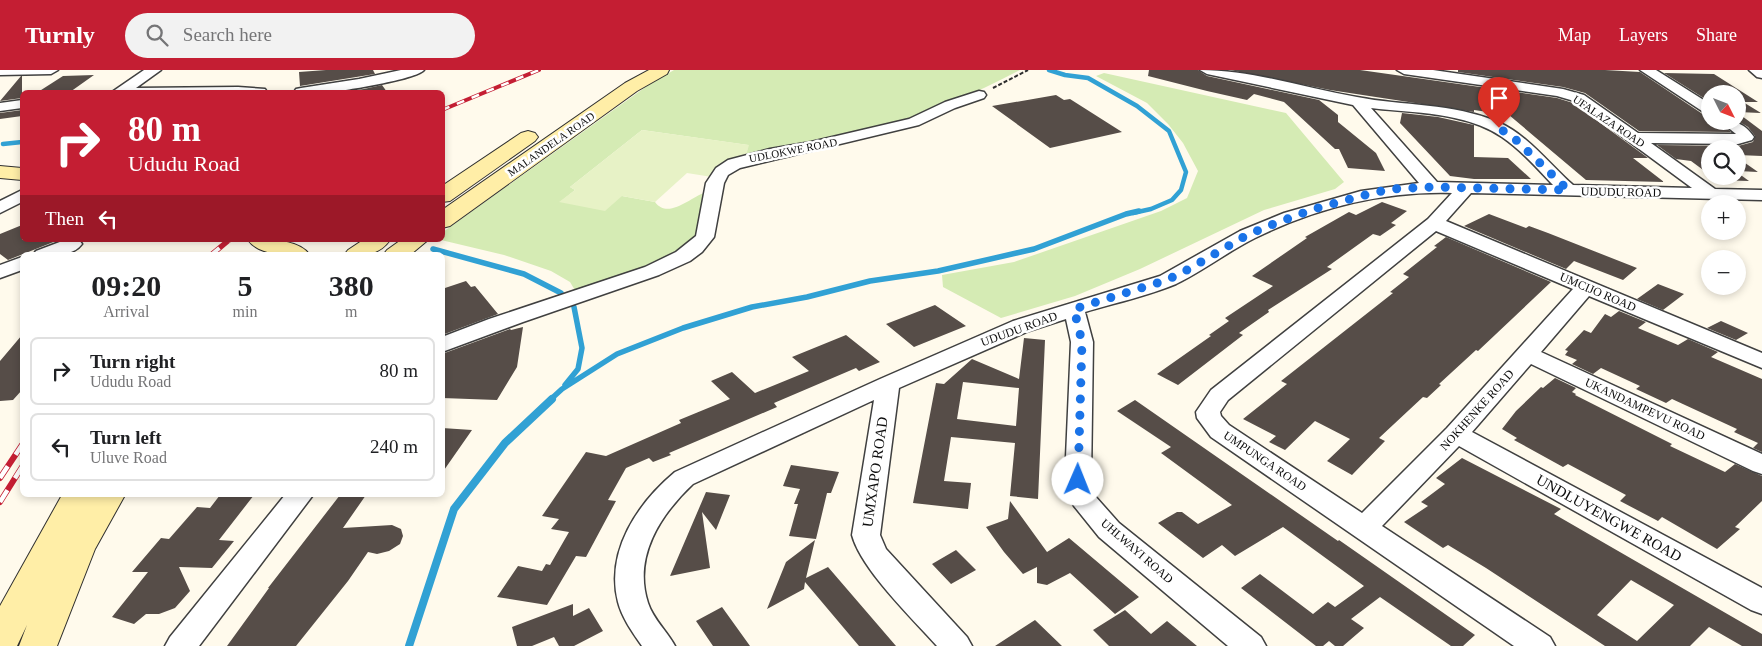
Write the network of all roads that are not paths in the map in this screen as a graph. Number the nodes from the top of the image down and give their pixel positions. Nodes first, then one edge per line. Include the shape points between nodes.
1 (49, 70) edge
2 (154, 70) edge
3 (417, 70) edge
4 (632, 70) edge
5 (661, 70) edge
6 (1207, 70) edge
7 (1404, 70) edge
8 (1647, 70) edge
9 (1749, 70) edge
10 (1756, 70) edge
11 (0, 71) edge
12 (1762, 74) edge
13 (123, 90) edge
14 (317, 90) edge
15 (979, 95) road end
16 (1358, 102) junction
17 (20, 104) edge
18 (1701, 104) edge
19 (0, 106) edge
20 (1740, 130) edge
21 (1635, 138) junction
22 (0, 172) edge
23 (20, 174) edge
24 (1432, 187) junction
25 (1466, 188) junction
26 (1568, 190) junction
27 (445, 194) edge
28 (1711, 194) junction
29 (1762, 195) edge
30 (20, 197) edge
31 (0, 208) edge
32 (445, 219) edge
33 (1434, 223) junction
34 (265, 242) edge
35 (375, 242) edge
36 (413, 242) edge
37 (72, 244) dead end
38 (51, 252) edge
39 (290, 252) edge
40 (360, 252) edge
41 (399, 252) edge
42 (20, 264) edge
43 (0, 272) edge
44 (1586, 287) junction
45 (1074, 309) junction
46 (445, 344) edge
47 (1528, 354) junction
48 (1762, 361) edge
49 (888, 384) junction
50 (1456, 434) junction
51 (1762, 465) edge
52 (78, 497) edge
53 (108, 497) edge
54 (298, 497) edge
55 (1364, 528) junction
56 (1762, 602) edge
57 (0, 642) edge
58 (38, 646) edge
59 (181, 646) edge
60 (659, 646) edge
61 (956, 646) edge
62 (1250, 646) edge
63 (1539, 646) edge

1 - 11 street
2 - 13 street
3 - 14 street via 350,86
4 - 27 main road, MALANDELA ROAD via 594,92
5 - 32 main road, MALANDELA ROAD via 631,87
6 - 16 street
7 - 21 street, UFALAZA ROAD via 1569,95
8 - 18 street
9 - 10 street
10 - 12 street
15 - 46 street, UDLOKWE ROAD via 914,122 734,164 722,172 715,183 705,237 684,256
16 - 24 street
16 - 26 street via 1488,123 1515,139
17 - 19 street
20 - 21 street via 1746,136 1738,139
21 - 28 street, UFALAZA ROAD
22 - 23 main road
24 - 25 street, UDUDU ROAD
24 - 45 street, UDUDU ROAD via 1391,189 1314,209 1247,235 1167,280
25 - 26 street, UDUDU ROAD
25 - 33 street, UMPUNGA ROAD
26 - 28 street, UDUDU ROAD
28 - 29 street, UDUDU ROAD
30 - 31 street
33 - 44 street, UMCIJO ROAD
33 - 55 street, UMPUNGA ROAD via 1218,395 1208,412 1220,431
34 - 39 main road
35 - 40 main road
36 - 41 main road
37 - 38 street
42 - 43 street
44 - 47 street, NOKHENKE ROAD
44 - 48 street, UMCIJO ROAD
45 - 49 street, UDUDU ROAD via 1021,326
45 - 62 street, UHLWAYI ROAD via 1082,342 1078,480 1083,499 1109,530
47 - 50 street, NOKHENKE ROAD
47 - 51 street, UKANDAMPEVU ROAD
49 - 60 street, UDUDU ROAD via 684,478 660,499 646,520 628,571 634,605
49 - 61 street, UMXAPO ROAD via 866,535 876,556
50 - 55 street, NOKHENKE ROAD
50 - 56 street, UNDLUYENGWE ROAD
52 - 57 main road
53 - 58 main road via 79,545
54 - 59 street
55 - 63 street, UMPUNGA ROAD

